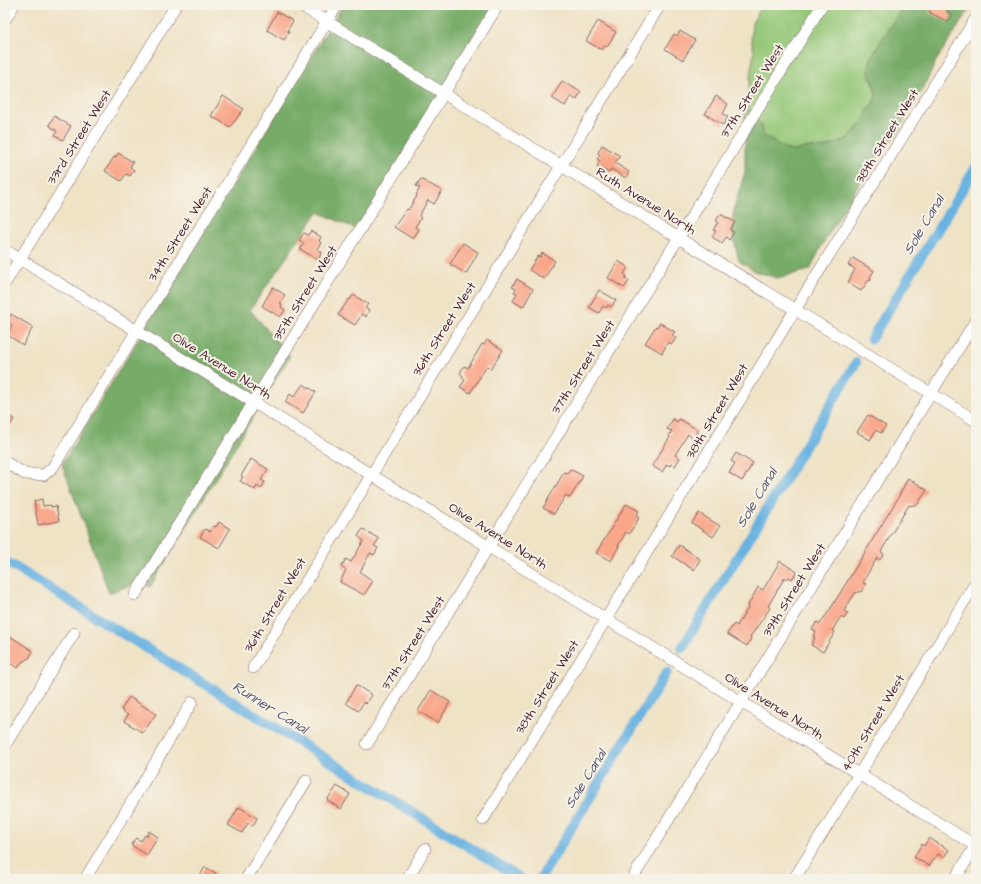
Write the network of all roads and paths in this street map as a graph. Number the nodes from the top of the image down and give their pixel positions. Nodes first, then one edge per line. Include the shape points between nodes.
1 (14, 5) edge
2 (176, 5) edge
3 (300, 5) edge
4 (337, 5) edge
5 (498, 5) edge
6 (660, 5) edge
7 (822, 5) edge
8 (976, 18) edge
9 (5, 20) edge
10 (327, 22) junction
11 (444, 93) junction
12 (562, 165) junction
13 (678, 238) junction
14 (5, 250) edge
15 (20, 259) junction
16 (5, 283) edge
17 (795, 310) junction
18 (976, 320) edge
19 (137, 331) junction
20 (931, 393) junction
21 (254, 402) junction
22 (976, 421) edge
23 (5, 462) edge
24 (371, 474) junction
25 (489, 546) junction
26 (976, 582) edge
27 (135, 595) dead end
28 (606, 619) junction
29 (74, 633) dead end
30 (253, 668) dead end
31 (192, 702) dead end
32 (741, 702) junction
33 (368, 744) dead end
34 (5, 745) edge
35 (859, 774) junction
36 (306, 781) dead end
37 (483, 820) dead end
38 (976, 846) edge
39 (425, 849) dead end
40 (635, 874) dead end
41 (85, 879) edge
42 (246, 879) edge
43 (407, 879) edge
44 (794, 879) edge
45 (955, 879) edge

1 - 9 street
2 - 15 street, 33rd Street West
3 - 10 street, Ruth Avenue North
4 - 10 street, 34th Street West
5 - 11 street, 35th Street West
6 - 12 street, 36th Street West
7 - 13 street, 37th Street West
8 - 17 street, 38th Street West
10 - 11 street, Ruth Avenue North
10 - 19 street, 34th Street West
11 - 12 street, Ruth Avenue North
11 - 21 street, 35th Street West
12 - 13 street, Ruth Avenue North
12 - 24 street, 36th Street West
13 - 17 street, Ruth Avenue North
13 - 25 street, 37th Street West
14 - 15 street, Olive Avenue North
15 - 16 street, 33rd Street West
15 - 19 street, Olive Avenue North
17 - 20 street, Ruth Avenue North
17 - 28 street, 38th Street West
18 - 20 street, 39th Street West
19 - 21 street, Olive Avenue North
19 - 23 street, 34th Street West via 53,467 44,474 25,474
20 - 22 street, Ruth Avenue North
20 - 32 street, 39th Street West
21 - 24 street, Olive Avenue North
21 - 27 street, 35th Street West
24 - 25 street, Olive Avenue North
24 - 30 street, 36th Street West
25 - 28 street, Olive Avenue North
25 - 33 street, 37th Street West
26 - 35 street, 40th Street West
28 - 32 street, Olive Avenue North
28 - 37 street, 38th Street West
29 - 34 street
31 - 41 street
32 - 35 street, Olive Avenue North
32 - 40 street, 39th Street West
35 - 38 street, Olive Avenue North
35 - 44 street, 40th Street West
36 - 42 street
38 - 45 street
39 - 43 street

